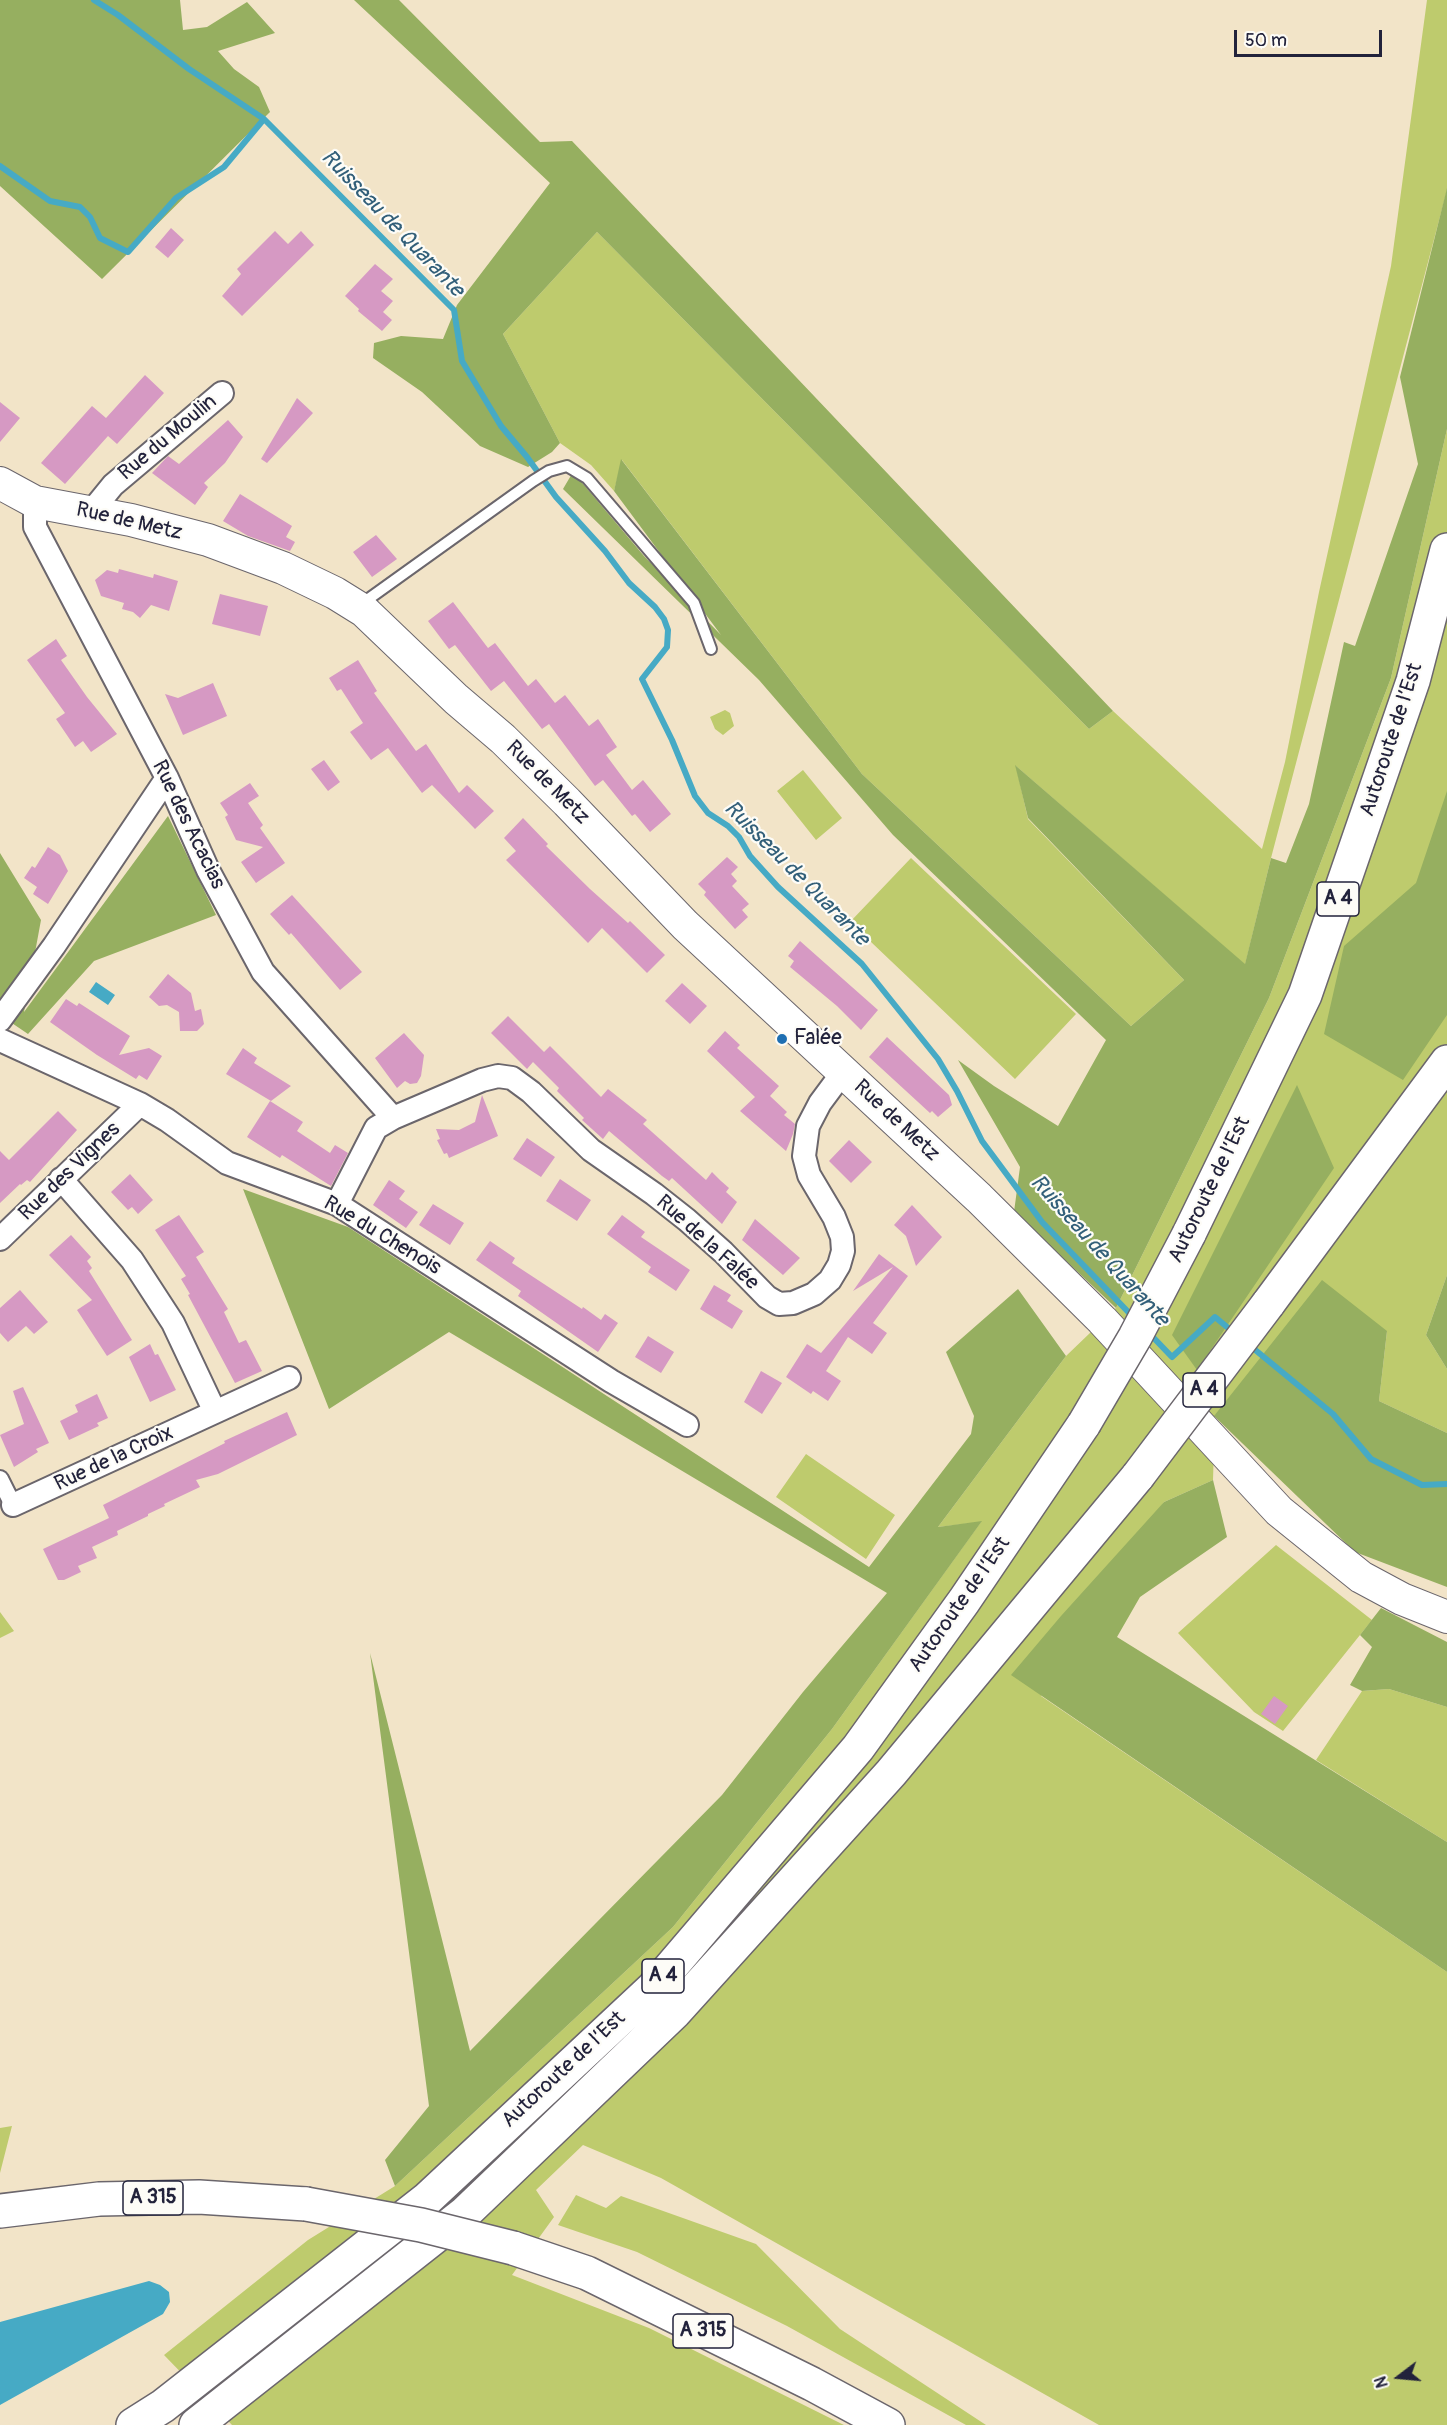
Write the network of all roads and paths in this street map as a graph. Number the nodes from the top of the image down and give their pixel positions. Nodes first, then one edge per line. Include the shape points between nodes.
1 (222, 393) dead end
2 (0, 483) edge
3 (35, 502) junction
4 (91, 512) junction
5 (1447, 550) edge
6 (358, 607) junction
7 (711, 649) dead end
8 (167, 778) junction
9 (0, 1020) edge
10 (0, 1040) edge
11 (1447, 1062) edge
12 (843, 1072) junction
13 (140, 1104) junction
14 (393, 1118) junction
15 (61, 1179) junction
16 (337, 1204) junction
17 (0, 1239) edge
18 (289, 1378) dead end
19 (215, 1413) junction
20 (687, 1425) dead end
21 (0, 1479) edge
22 (13, 1505) joint
23 (1447, 1617) edge
24 (0, 2211) edge
25 (134, 2425) edge
26 (196, 2425) edge
27 (888, 2425) edge

1 - 4 street, Rue du Moulin via 113,485
2 - 3 main road, Rue de Metz
3 - 4 main road, Rue de Metz
3 - 8 street, Rue des Acacias via 35,527
4 - 6 main road, Rue de Metz via 208,540 283,568
5 - 25 highway, Autoroute de l’Est / A 4, bridge via 1413,681 1305,995 1135,1337 1084,1424 964,1601 858,1748 653,1988 427,2199
6 - 7 lane via 533,481 567,466 587,478 694,603
6 - 12 main road, Rue de Metz via 503,739 685,924
8 - 9 street
8 - 14 street, Rue des Acacias via 208,870 263,972
10 - 13 street, Rue du Chenois
11 - 26 highway, Autoroute de l’Est / A 4, bridge via 1138,1476 891,1773 675,2012 465,2213
12 - 14 street, Rue de la Falée via 808,1126 804,1156 809,1175 834,1217 843,1251 830,1280 814,1294 793,1303 779,1304 767,1297 687,1220 591,1150 512,1078 482,1080
12 - 23 main road, Rue de Metz via 979,1198 1102,1320 1279,1511 1361,1577
13 - 15 street, Rue des Vignes
13 - 16 street, Rue du Chenois via 227,1162
14 - 16 street, Rue de la Falée via 376,1128
15 - 17 street, Rue des Vignes
15 - 19 street via 132,1260 173,1323
16 - 20 street, Rue du Chenois via 610,1381
18 - 19 street, Rue de la Croix
19 - 22 street, Rue de la Croix
21 - 22 street
24 - 27 highway, A 315, bridge via 99,2199 199,2197 306,2204 421,2225 513,2248 587,2274

